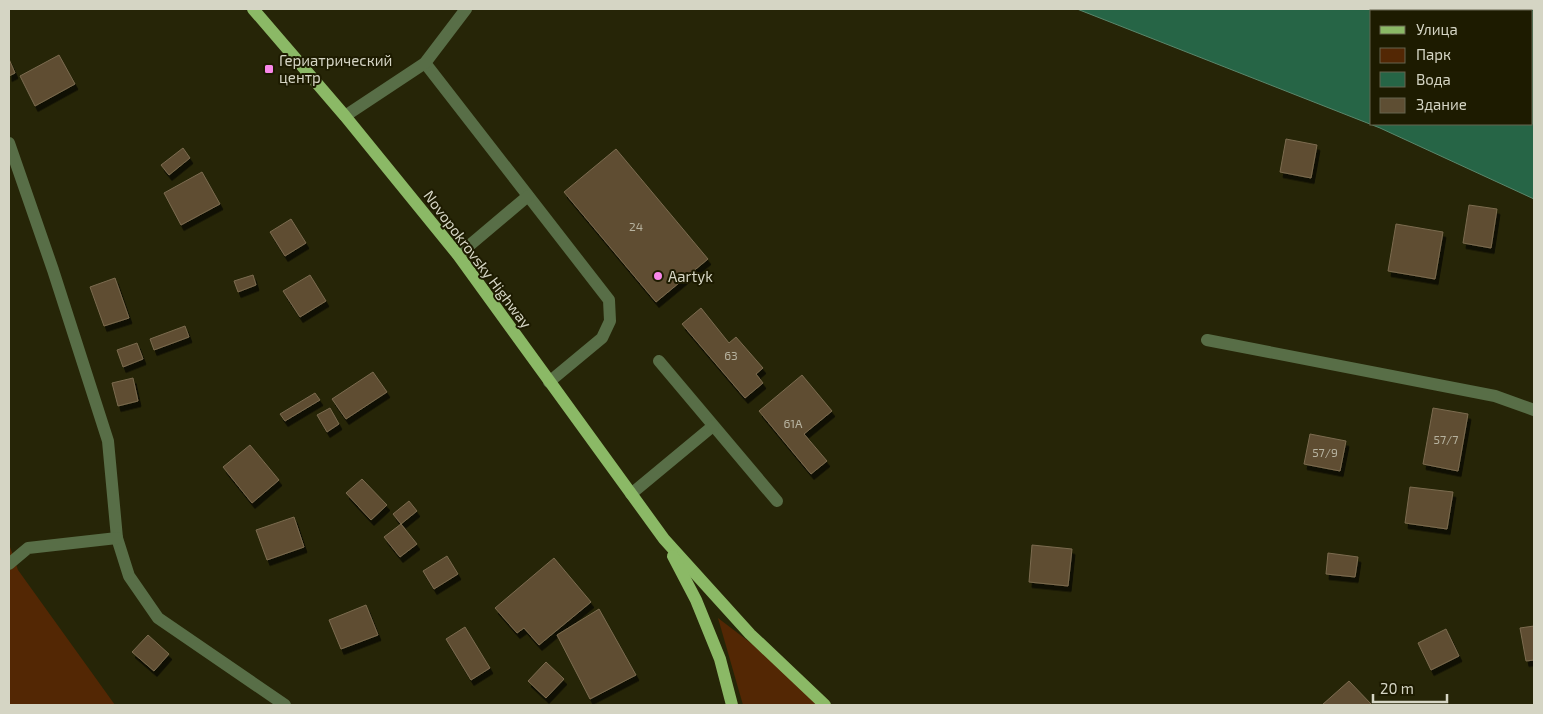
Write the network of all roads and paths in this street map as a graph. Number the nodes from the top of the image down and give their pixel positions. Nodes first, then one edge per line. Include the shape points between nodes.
1 (252, 9) edge
2 (466, 9) edge
3 (425, 63) junction
4 (345, 116) junction
5 (9, 143) edge
6 (528, 196) junction
7 (458, 255) junction
8 (1207, 340) dead end
9 (659, 361) dead end
10 (549, 382) junction
11 (1534, 410) edge
12 (713, 426) junction
13 (631, 494) junction
14 (777, 501) dead end
15 (117, 538) junction
16 (664, 539) junction
17 (9, 564) edge
18 (285, 705) edge
19 (732, 705) edge
20 (825, 705) edge

1 - 4 main road, Novopokrovsky Highway
2 - 3 street
3 - 4 street
3 - 6 street
4 - 7 main road, Novopokrovsky Highway
5 - 15 street via 108,441
6 - 7 street
6 - 10 street via 610,300 610,321 602,338
7 - 10 main road, Novopokrovsky Highway
8 - 11 street via 1495,396
9 - 12 street
10 - 13 main road, Novopokrovsky Highway
12 - 13 street
12 - 14 street
13 - 16 main road, Novopokrovsky Highway
15 - 17 street via 28,548
15 - 18 street via 129,576 158,618
16 - 19 main road via 696,600 720,659
16 - 20 main road via 750,634

